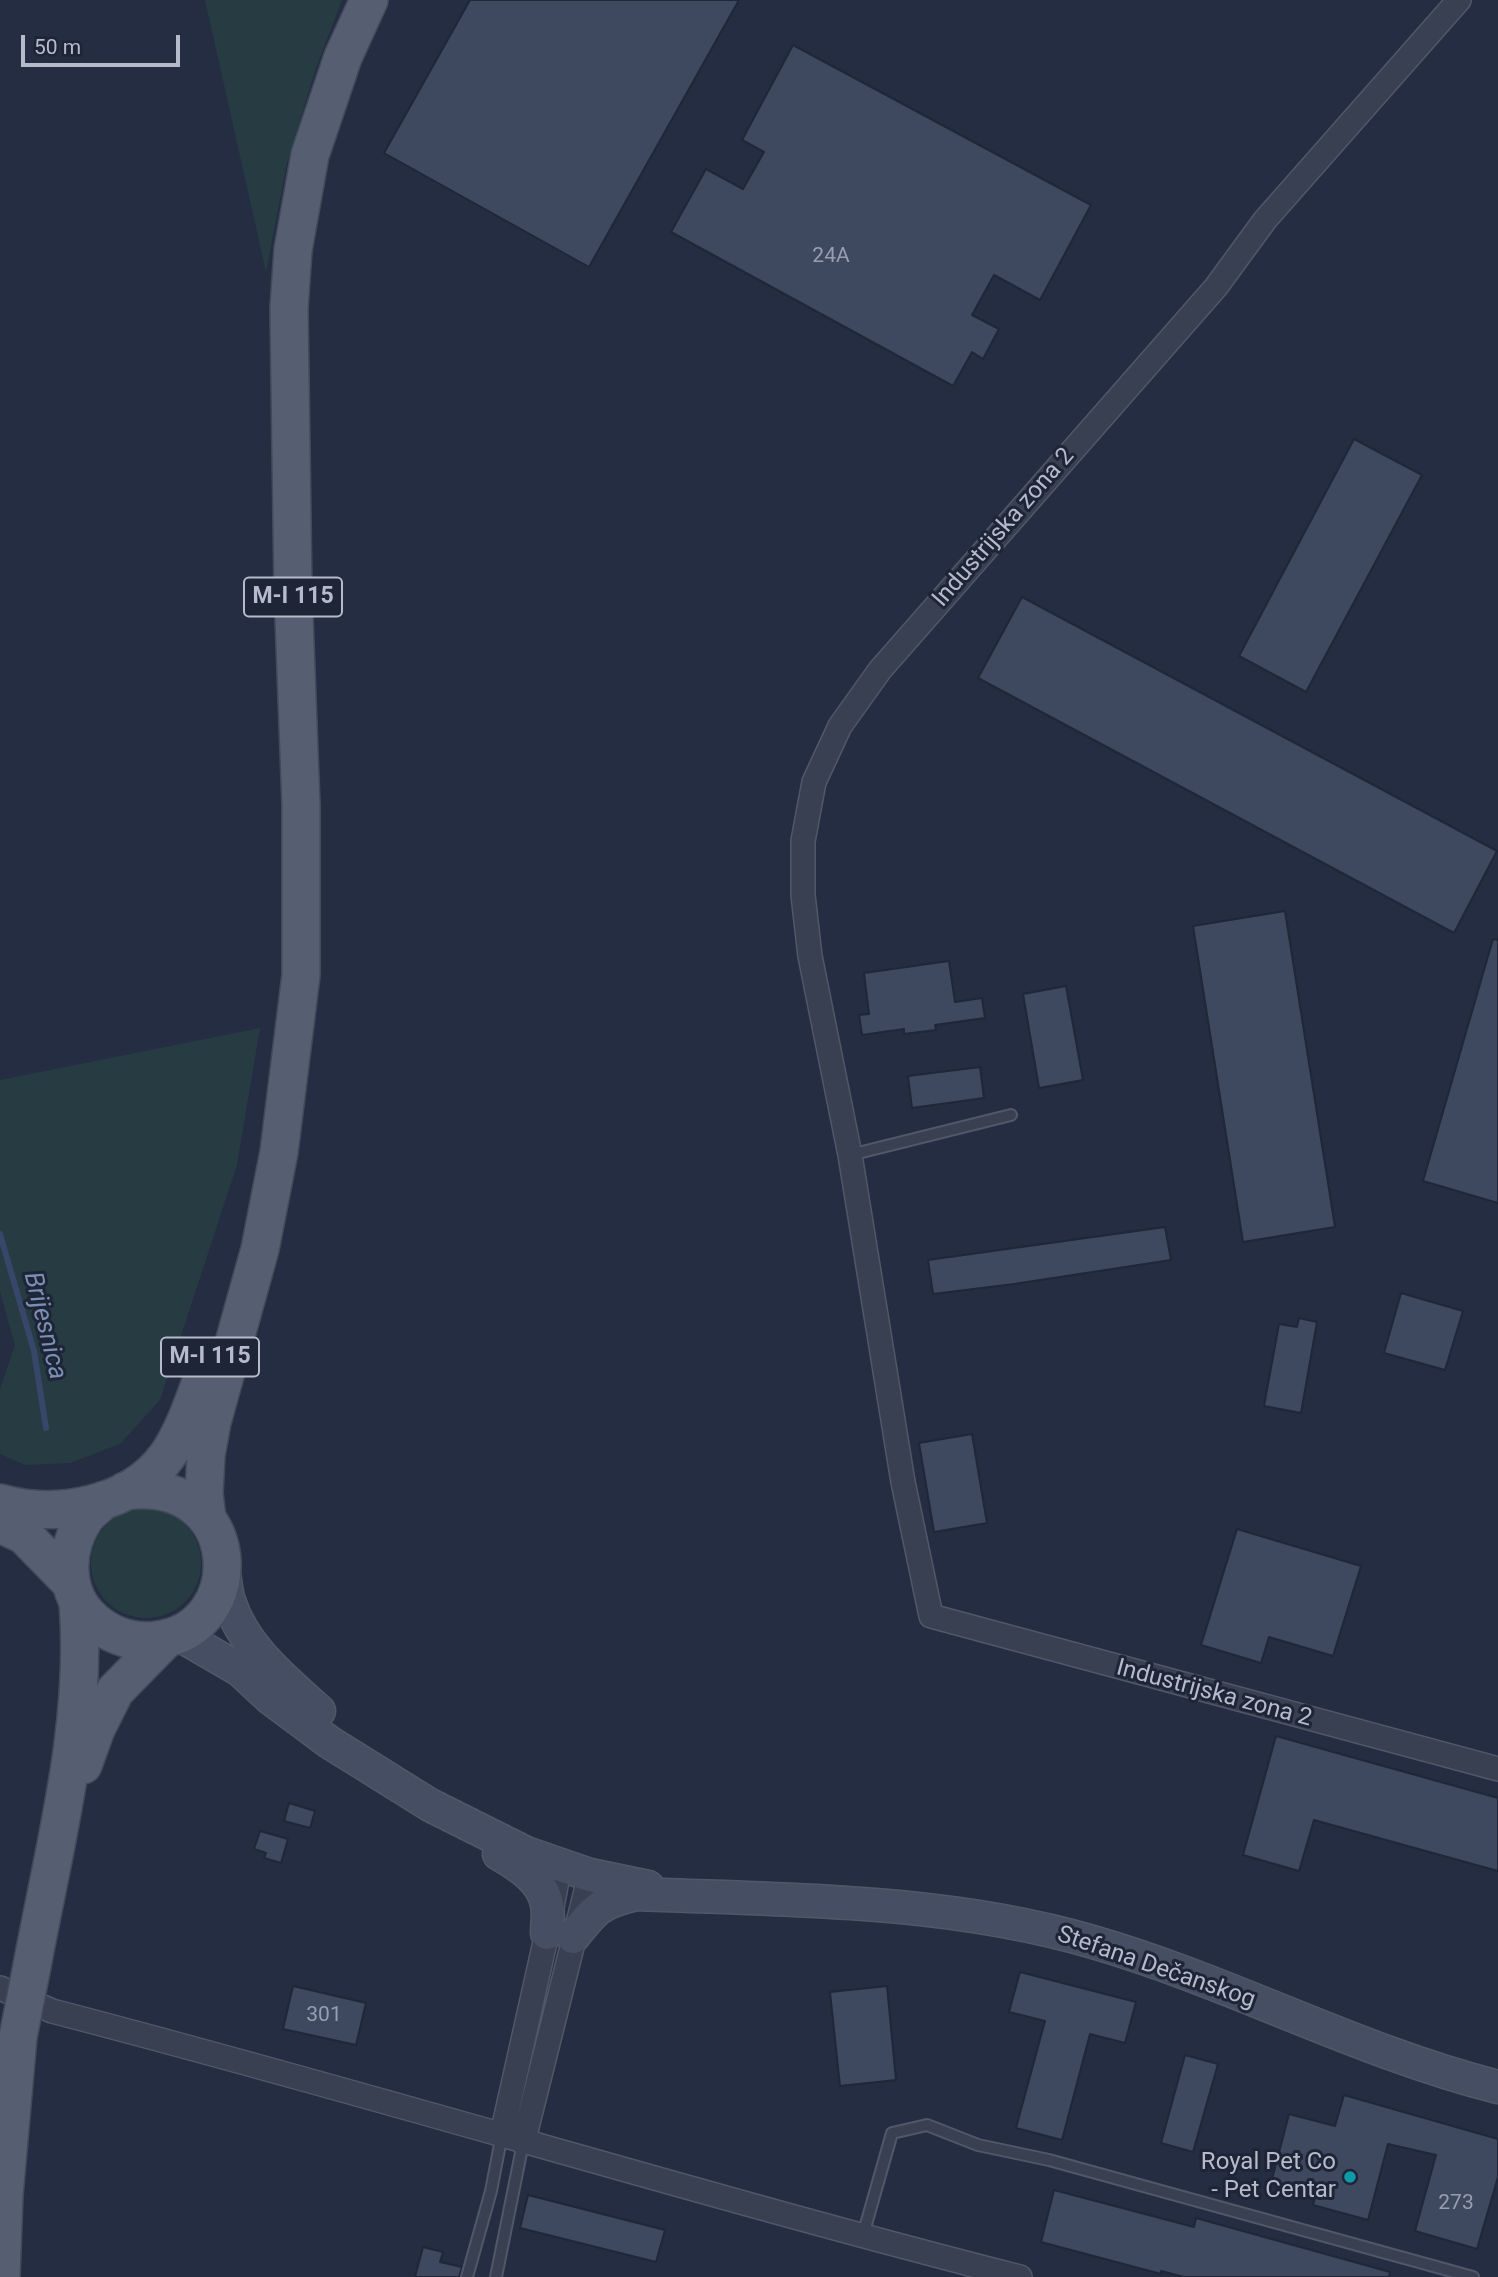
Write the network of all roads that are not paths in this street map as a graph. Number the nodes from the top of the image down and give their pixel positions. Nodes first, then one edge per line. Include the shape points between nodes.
1 (369, 0) edge
2 (1459, 0) edge
3 (1011, 1115) dead end
4 (850, 1155) junction
5 (267, 1204) junction
6 (114, 1496) junction
7 (0, 1503) edge
8 (207, 1518) junction
9 (0, 1524) edge
10 (223, 1560) junction
11 (74, 1592) junction
12 (172, 1637) junction
13 (1498, 1769) edge
14 (399, 1786) junction
15 (430, 1805) junction
16 (57, 1839) junction
17 (560, 1865) junction
18 (590, 1875) junction
19 (719, 1896) junction
20 (560, 1935) junction
21 (0, 1988) edge
22 (1498, 2087) edge
23 (502, 2134) junction
24 (523, 2143) junction
25 (863, 2235) junction
26 (1, 2277) edge
27 (467, 2277) edge
28 (496, 2277) edge
29 (1020, 2277) edge
30 (1473, 2277) edge

1 - 5 main road, M-I 115 via 343,57 310,155 293,250 289,308 301,975 279,1152
2 - 4 street, Industrijska zona 2 via 1265,220 1216,287 880,670 840,726 814,782 803,841 803,895 815,985
3 - 4 lane
4 - 13 street, Industrijska zona 2 via 903,1482 931,1616
5 - 6 main road, M-I 115 via 168,1455 154,1471
5 - 8 main road, M-I 115 via 260,1249 212,1422 205,1469
6 - 7 main road via 64,1510
6 - 8 main road, M-I 115 via 148,1488 170,1492
6 - 11 main road, M-I 115 via 86,1516 74,1536 69,1559
8 - 10 main road, M-I 115
9 - 11 main road via 24,1535
10 - 12 main road, M-I 115 via 221,1583 212,1604 197,1622
10 - 14 main road via 228,1600 249,1642
11 - 12 main road via 91,1619 107,1631 146,1642
11 - 16 main road, M-I 115 via 81,1654 78,1700
12 - 14 main road via 240,1670 328,1742
12 - 16 main road, M-I 115 via 115,1691 96,1729
14 - 15 main road
15 - 17 main road
15 - 20 main road via 530,1875 541,1889
16 - 26 main road, M-I 115, bridge via 18,2037
17 - 18 main road
17 - 20 street
18 - 19 main road
18 - 20 street
19 - 20 main road via 636,1894 611,1900
19 - 22 main road, Stefana Dečanskog via 978,1915 1093,1942 1401,2057
20 - 23 street
20 - 24 street
21 - 23 street via 52,2011
23 - 24 street
23 - 27 lane
24 - 25 street
24 - 28 lane
25 - 29 street
25 - 30 lane via 892,2133 927,2126 978,2145 1063,2163

